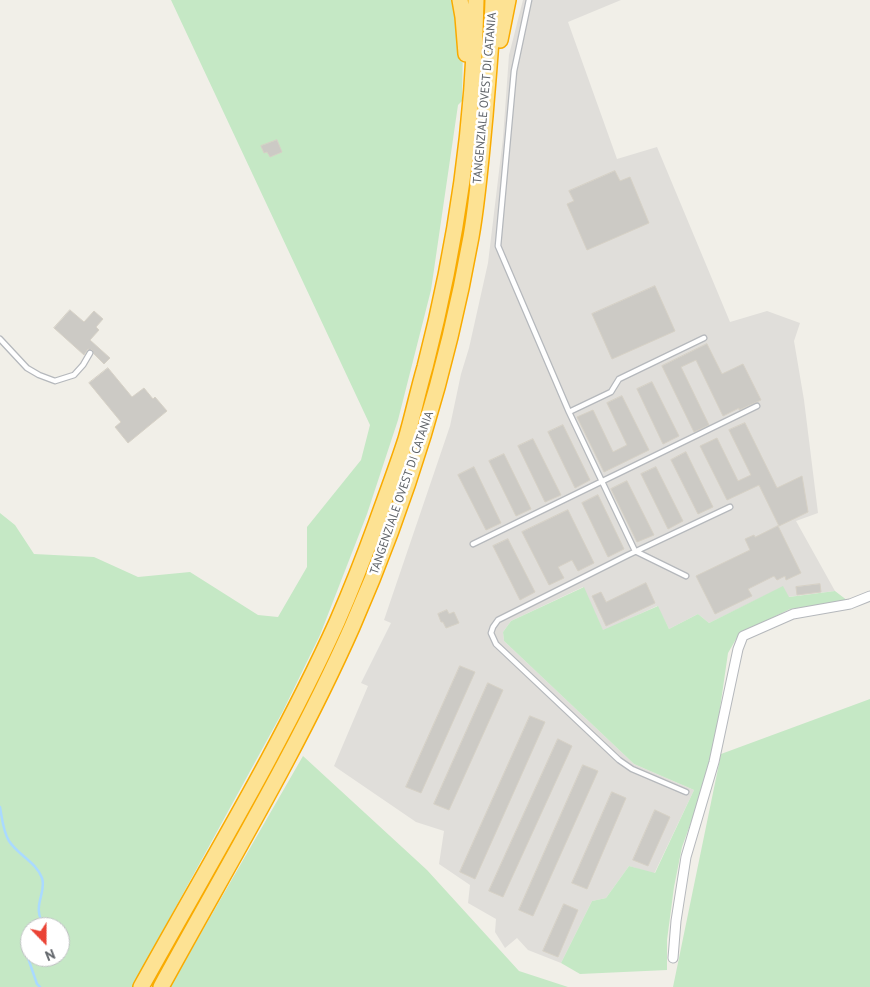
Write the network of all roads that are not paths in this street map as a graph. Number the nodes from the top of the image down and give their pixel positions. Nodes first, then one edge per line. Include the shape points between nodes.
1 (460, 0) edge
2 (476, 0) edge
3 (493, 0) edge
4 (508, 0) edge
5 (529, 0) edge
6 (480, 167) junction
7 (450, 253) junction
8 (704, 338) dead end
9 (0, 339) edge
10 (90, 353) dead end
11 (757, 406) dead end
12 (569, 412) junction
13 (602, 482) junction
14 (730, 507) dead end
15 (473, 544) dead end
16 (634, 551) junction
17 (686, 576) dead end
18 (870, 596) edge
19 (686, 792) dead end
20 (673, 958) dead end
21 (141, 987) edge
22 (161, 987) edge

1 - 7 highway via 466,74 452,200
2 - 7 highway, TANGENZIALE OVEST DI CATANIA via 472,98
3 - 6 highway, TANGENZIALE OVEST DI CATANIA
4 - 6 highway
5 - 12 lane via 514,71 498,246
6 - 22 highway, TANGENZIALE OVEST DI CATANIA via 471,236 449,339 422,440 381,558 325,686
7 - 21 highway, TANGENZIALE OVEST DI CATANIA via 406,437 337,622 273,752
8 - 12 lane via 619,380 611,392
9 - 10 lane via 27,368 54,381 74,375
11 - 13 lane
12 - 13 lane
13 - 15 lane
13 - 16 lane
14 - 16 lane
16 - 17 lane
16 - 19 lane via 498,620 491,633 496,644 619,760 632,769
18 - 20 street via 850,604 793,614 743,636 714,762 686,857

